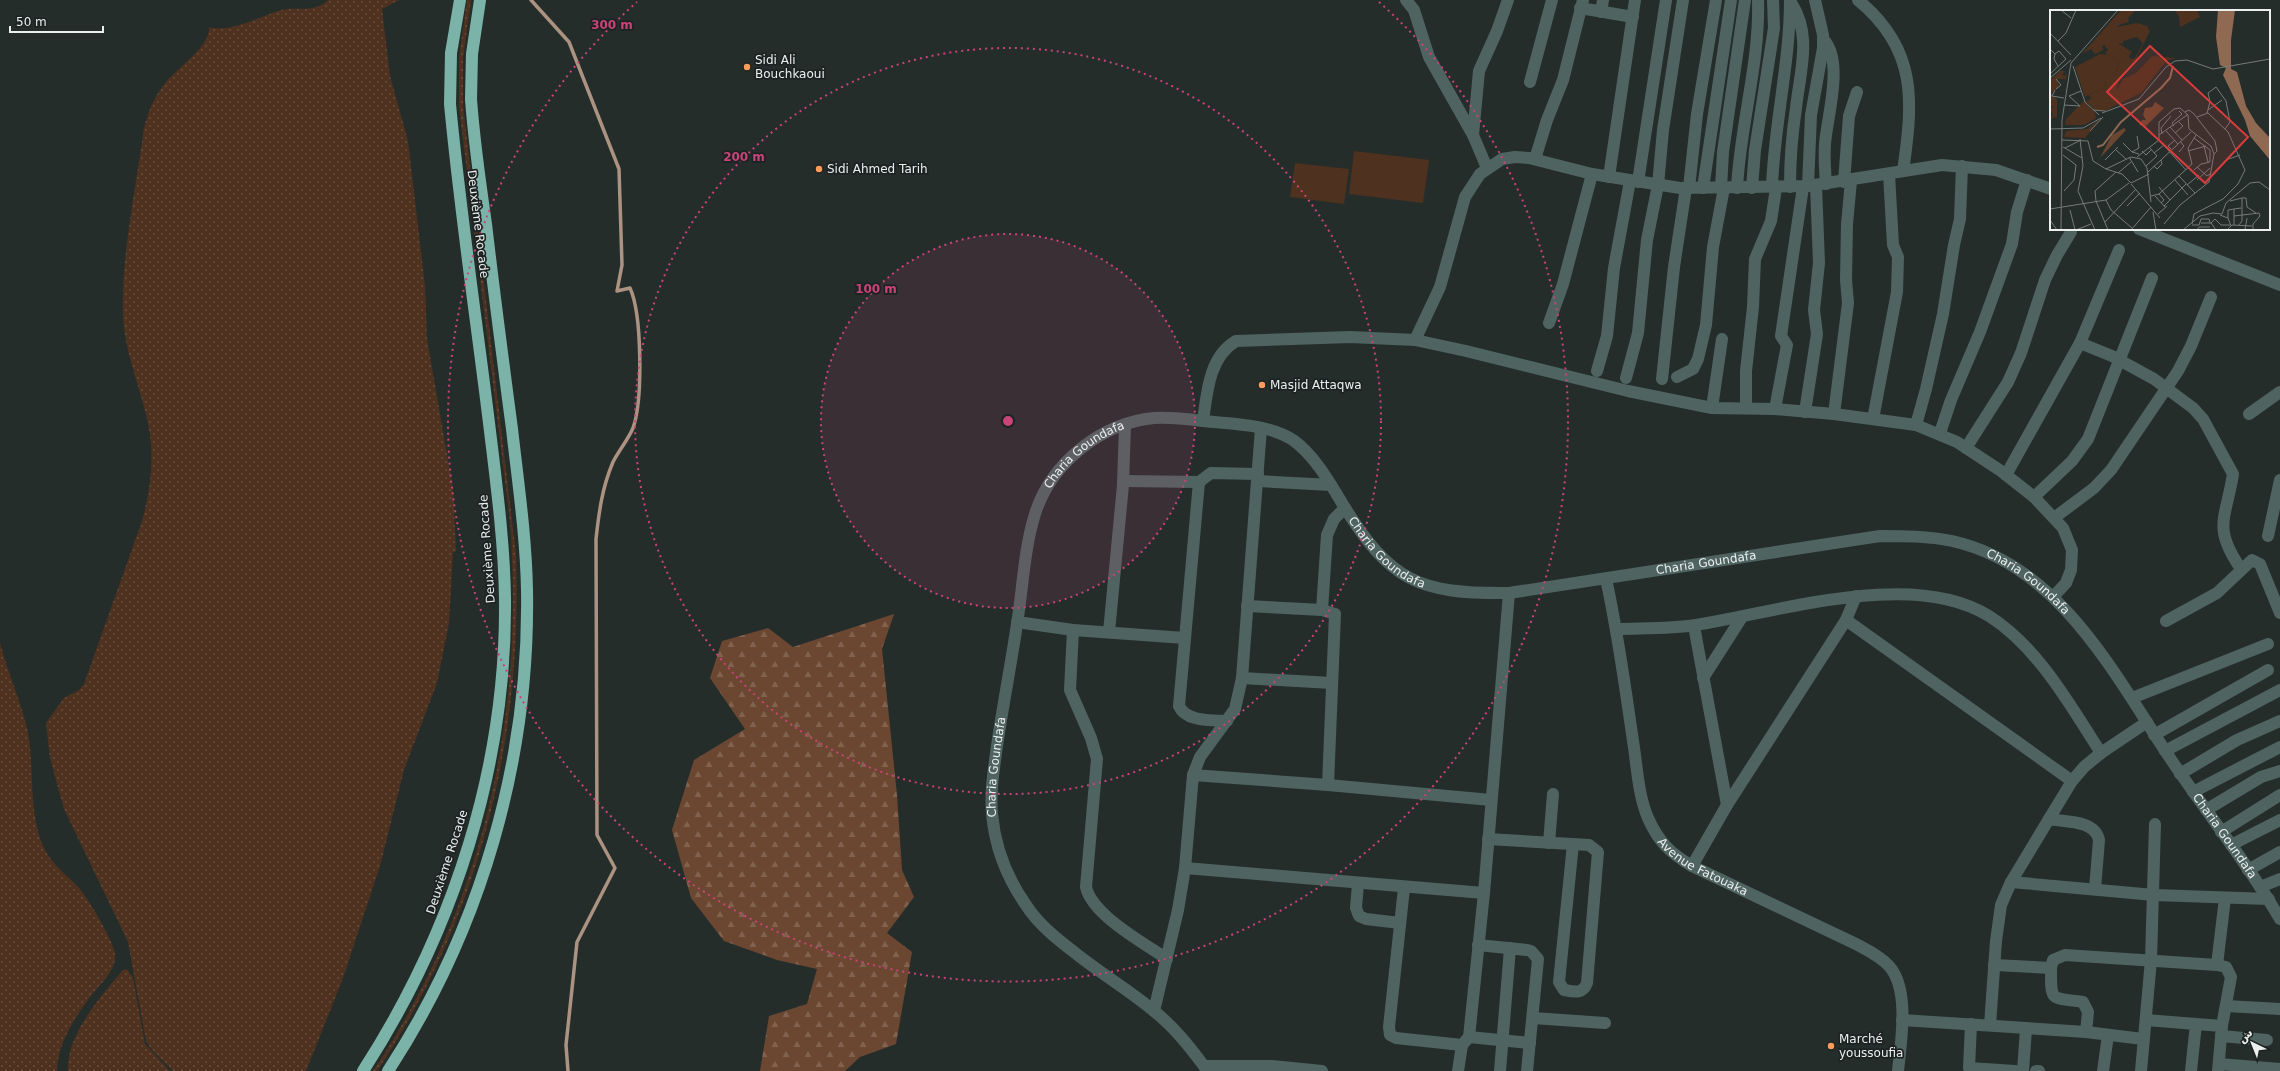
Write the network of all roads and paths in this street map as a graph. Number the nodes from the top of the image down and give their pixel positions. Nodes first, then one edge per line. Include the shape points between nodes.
1 (460, 0) edge
2 (480, 0) edge
3 (1406, 0) edge
4 (1508, 0) edge
5 (1552, 0) edge
6 (1603, 0) edge
7 (1635, 0) edge
8 (1666, 0) edge
9 (1683, 0) edge
10 (1716, 0) edge
11 (1731, 0) edge
12 (1745, 0) edge
13 (1758, 0) edge
14 (1774, 0) edge
15 (1815, 0) edge
16 (1858, 0) edge
17 (1790, 1) edge
18 (1582, 4) edge
19 (1601, 12) junction
20 (1633, 17) junction
21 (1823, 40) junction
22 (1530, 82) dead end
23 (1857, 92) dead end
24 (1473, 135) junction
25 (1535, 159) junction
26 (1962, 166) junction
27 (1487, 168) junction
28 (1903, 171) junction
29 (1592, 174) junction
30 (1888, 174) junction
31 (1609, 177) junction
32 (2027, 180) junction
33 (1848, 181) junction
34 (1634, 182) junction
35 (1658, 185) junction
36 (1813, 186) junction
37 (1790, 187) junction
38 (1688, 188) junction
39 (1703, 188) junction
40 (1723, 188) junction
41 (1737, 188) junction
42 (1752, 188) junction
43 (1774, 188) junction
44 (2050, 189) edge
45 (2142, 230) edge
46 (2071, 232) dead end
47 (2119, 250) dead end
48 (2152, 278) dead end
49 (2280, 285) edge
50 (2211, 297) dead end
51 (1549, 324) dead end
52 (1722, 339) dead end
53 (1415, 340) junction
54 (2080, 343) junction
55 (2120, 360) junction
56 (1597, 371) dead end
57 (1677, 377) dead end
58 (1626, 378) dead end
59 (1662, 379) dead end
60 (2167, 388) junction
61 (2280, 392) edge
62 (1712, 408) junction
63 (1746, 408) junction
64 (1775, 409) junction
65 (1805, 412) junction
66 (1834, 414) junction
67 (2249, 414) dead end
68 (1873, 419) junction
69 (1203, 421) junction
70 (1125, 425) junction
71 (1916, 425) junction
72 (1261, 428) junction
73 (1940, 434) junction
74 (1966, 448) junction
75 (2006, 475) junction
76 (1258, 478) junction
77 (2280, 480) edge
78 (1124, 481) junction
79 (1198, 482) junction
80 (1331, 485) junction
81 (2034, 497) junction
82 (1345, 508) junction
83 (2054, 518) junction
84 (2268, 536) dead end
85 (2241, 569) junction
86 (1606, 579) junction
87 (1509, 593) junction
88 (1856, 596) junction
89 (2053, 597) junction
90 (1248, 606) junction
91 (1322, 610) junction
92 (2280, 613) edge
93 (1742, 617) junction
94 (1846, 620) junction
95 (2166, 621) dead end
96 (1017, 622) junction
97 (1694, 626) junction
98 (1617, 629) junction
99 (1072, 630) junction
100 (1109, 632) junction
101 (1185, 638) junction
102 (2268, 644) dead end
103 (2268, 670) dead end
104 (1242, 678) junction
105 (1703, 678) junction
106 (1332, 683) junction
107 (2280, 690) edge
108 (2132, 698) junction
109 (1227, 721) junction
110 (2280, 721) edge
111 (2147, 722) junction
112 (2154, 735) junction
113 (2280, 747) edge
114 (2165, 751) junction
115 (2101, 753) junction
116 (2280, 771) edge
117 (2180, 774) junction
118 (1192, 775) junction
119 (2072, 781) junction
120 (1328, 785) junction
121 (2193, 792) junction
122 (1553, 794) dead end
123 (2280, 795) edge
124 (1491, 800) junction
125 (1727, 805) junction
126 (2206, 810) junction
127 (2049, 819) junction
128 (2280, 820) edge
129 (2155, 824) dead end
130 (2221, 832) junction
131 (1488, 839) junction
132 (1549, 843) junction
133 (1573, 844) junction
134 (2230, 845) junction
135 (2280, 852) edge
136 (1692, 866) junction
137 (1185, 868) junction
138 (2248, 870) junction
139 (2280, 879) edge
140 (2011, 882) junction
141 (1358, 884) junction
142 (2260, 887) junction
143 (1404, 888) junction
144 (2095, 889) junction
145 (1484, 893) junction
146 (2154, 895) junction
147 (2225, 898) junction
148 (2269, 899) junction
149 (2280, 918) edge
150 (1400, 923) junction
151 (1478, 945) junction
152 (1510, 948) junction
153 (1167, 959) junction
154 (2151, 960) junction
155 (1994, 965) junction
156 (2217, 965) junction
157 (2051, 968) junction
158 (2226, 1006) junction
159 (2280, 1009) edge
160 (1154, 1011) junction
161 (1533, 1018) junction
162 (1902, 1020) junction
163 (2146, 1020) junction
164 (1605, 1023) dead end
165 (1971, 1024) junction
166 (2196, 1024) junction
167 (1990, 1025) junction
168 (2026, 1028) junction
169 (2222, 1031) junction
170 (2086, 1032) junction
171 (2108, 1035) junction
172 (2143, 1039) junction
173 (1502, 1040) junction
174 (2267, 1040) dead end
175 (1466, 1041) junction
176 (1530, 1043) junction
177 (2218, 1068) edge
178 (1204, 1069) edge
179 (1969, 1069) edge
180 (2250, 1069) edge
181 (2280, 1069) edge
182 (363, 1071) edge
183 (388, 1071) edge
184 (1322, 1071) edge
185 (1458, 1071) edge
186 (1500, 1071) edge
187 (1527, 1071) edge
188 (1898, 1071) edge
189 (2015, 1071) edge
190 (2024, 1071) edge
191 (2036, 1071) edge
192 (2039, 1071) edge
193 (2103, 1071) edge
194 (2141, 1071) edge
195 (2191, 1071) edge

1 - 182 highway, Deuxième Rocade via 451,53 450,104 502,527 505,599 502,672 486,778 457,882 415,982
2 - 183 highway, Deuxième Rocade via 472,54 472,107 522,514 527,589 526,664 510,776 496,834 480,884 467,920 436,988
3 - 24 street via 1414,10 1429,57
4 - 24 street via 1479,70
5 - 22 street
6 - 19 street
7 - 20 street
8 - 34 street
9 - 35 street via 1663,130
10 - 38 street
11 - 39 street
12 - 40 street via 1723,152
13 - 41 street via 1757,33 1740,148
14 - 42 street via 1774,28 1755,150
15 - 21 street
16 - 28 street via 1888,33 1904,63 1910,102
17 - 37 street via 1799,16 1803,42 1790,158
17 - 43 street via 1787,46 1773,151
18 - 19 street
18 - 25 street via 1563,80
19 - 20 street
20 - 31 street
21 - 36 street via 1811,115
21 - 36 street via 1831,56 1833,81 1825,144
23 - 33 street via 1849,116
24 - 27 street
25 - 27 street via 1502,159
25 - 29 street
26 - 28 street via 1942,165
26 - 32 street via 1996,170
26 - 71 street via 1960,219 1943,314
27 - 53 street via 1470,187 1465,197 1440,287
28 - 30 street
29 - 31 street
29 - 51 street via 1563,284
30 - 33 street
30 - 68 street via 1893,245 1898,257 1897,292
31 - 34 street
32 - 44 street
32 - 73 street via 2018,208 2012,244
33 - 36 street
33 - 66 street via 1848,302
34 - 35 street
34 - 56 street via 1614,268 1607,336
35 - 38 street
35 - 58 street via 1647,240 1638,333
36 - 37 street
36 - 64 street via 1782,336 1787,345
36 - 65 street via 1819,263 1814,310 1817,334
37 - 43 street
38 - 39 street
38 - 59 street via 1674,266
39 - 40 street
40 - 41 street
40 - 57 street via 1713,247 1706,325 1698,360 1689,372
41 - 42 street
42 - 43 street
43 - 63 street via 1771,221 1755,259 1746,371
45 - 49 street
46 - 74 street via 2045,280 2010,377
47 - 54 street
48 - 55 street
50 - 60 street via 2191,346
52 - 62 street
53 - 62 street via 1628,391
53 - 69 street via 1342,337 1236,341 1228,345 1214,365
54 - 55 street
54 - 75 street
55 - 60 street
55 - 81 street via 2093,431 2084,446 2072,462
60 - 83 street via 2108,474 2088,493
60 - 85 street via 2203,419 2232,469 2231,486 2223,517 2224,539
61 - 67 street
62 - 63 street
63 - 64 street
64 - 65 street
65 - 66 street
66 - 68 street
68 - 71 street
69 - 70 street, Charia Goundafa via 1158,418
69 - 72 street, Charia Goundafa
70 - 78 street
70 - 96 street, Charia Goundafa via 1084,446 1067,461 1048,484 1035,514 1030,536
71 - 73 street
72 - 76 street
72 - 80 street, Charia Goundafa via 1278,432 1303,448
73 - 74 street
74 - 75 street
75 - 81 street
76 - 79 street via 1211,473
76 - 80 street
76 - 90 street
77 - 84 street
78 - 79 street
78 - 100 street
79 - 101 street
80 - 82 street, Charia Goundafa
81 - 83 street
82 - 87 street, Charia Goundafa via 1374,548 1403,575 1416,582 1454,592
82 - 91 street via 1334,519 1328,535
83 - 89 street via 2063,528 2072,550 2070,577
85 - 92 street via 2250,561 2258,561
85 - 95 street via 2217,593
86 - 87 street, Charia Goundafa
86 - 89 street, Charia Goundafa via 1842,541 1880,536 1916,536 1953,541 1981,550 2024,573
86 - 98 street, Avenue Fatouaka
87 - 124 street
88 - 93 street
88 - 94 street
88 - 115 street via 1901,595 1950,599 1970,605 1989,616 2010,631 2027,649 2071,706
89 - 108 street, Charia Goundafa via 2088,638
90 - 91 street
90 - 104 street
91 - 106 street via 1332,611 1336,616
93 - 97 street
93 - 105 street
94 - 119 street
94 - 125 street
96 - 99 street
96 - 160 street, Charia Goundafa via 992,781 992,812 997,845 1006,872 1026,907 1047,930
97 - 98 street
97 - 105 street
98 - 136 street, Avenue Fatouaka via 1640,786 1647,817 1673,855
99 - 100 street
99 - 153 street via 1070,690 1091,738 1097,759 1086,887 1088,895 1095,906
100 - 101 street
101 - 109 street via 1179,699 1181,711 1190,717
102 - 108 street
103 - 112 street
104 - 106 street
104 - 109 street via 1235,709
105 - 125 street
106 - 120 street
107 - 114 street
108 - 111 street, Charia Goundafa
109 - 118 street via 1200,757
110 - 117 street via 2237,740
111 - 112 street, Charia Goundafa
111 - 115 street
112 - 114 street, Charia Goundafa
113 - 121 street
114 - 117 street, Charia Goundafa
115 - 119 street
116 - 126 street via 2261,777
117 - 121 street, Charia Goundafa
118 - 120 street
118 - 137 street
119 - 127 street
120 - 124 street
121 - 126 street, Charia Goundafa
122 - 132 street
123 - 130 street
124 - 131 street
125 - 136 street
126 - 130 street, Charia Goundafa
127 - 140 street
127 - 144 street via 2088,826 2097,833 2099,840
128 - 134 street
129 - 146 street
130 - 134 street, Charia Goundafa
131 - 132 street
131 - 145 street
132 - 133 street
133 - 133 street via 1559,982 1564,990 1580,992 1587,982 1599,857 1592,846
134 - 138 street, Charia Goundafa
135 - 138 street
136 - 162 street, Avenue Fatouaka via 1877,955 1897,977
137 - 141 street
137 - 153 street
138 - 142 street, Charia Goundafa
139 - 142 street
140 - 144 street
140 - 155 street via 1998,921
141 - 143 street
141 - 150 street via 1356,908 1359,916
142 - 148 street, Charia Goundafa
143 - 145 street
143 - 150 street
144 - 146 street
145 - 151 street
146 - 147 street
146 - 154 street
147 - 148 street
147 - 156 street
148 - 149 street, Charia Goundafa
150 - 175 street via 1388,1027 1390,1035 1396,1038
151 - 152 street
151 - 175 street
152 - 161 street via 1531,951 1538,959
152 - 173 street
153 - 160 street
154 - 156 street
154 - 157 street via 2065,955 2053,960
154 - 163 street
155 - 157 street
155 - 167 street
156 - 158 street via 2226,967 2230,973
157 - 170 street via 2053,996 2059,1000 2083,1002 2086,1007
158 - 159 street
158 - 169 street
160 - 178 street, Charia Goundafa via 1185,1041
161 - 164 street
161 - 176 street
162 - 165 street
162 - 188 street, Avenue Fatouaka
163 - 166 street
163 - 172 street
165 - 167 street
165 - 179 street
166 - 169 street
166 - 195 street
167 - 168 street
168 - 170 street
168 - 190 street
169 - 174 street
169 - 177 street
170 - 171 street
171 - 172 street
171 - 193 street
172 - 194 street
173 - 175 street
173 - 176 street
173 - 186 street
175 - 185 street
176 - 187 street
177 - 180 street
178 - 184 street via 1272,1066
179 - 189 street
180 - 181 street
191 - 192 street

